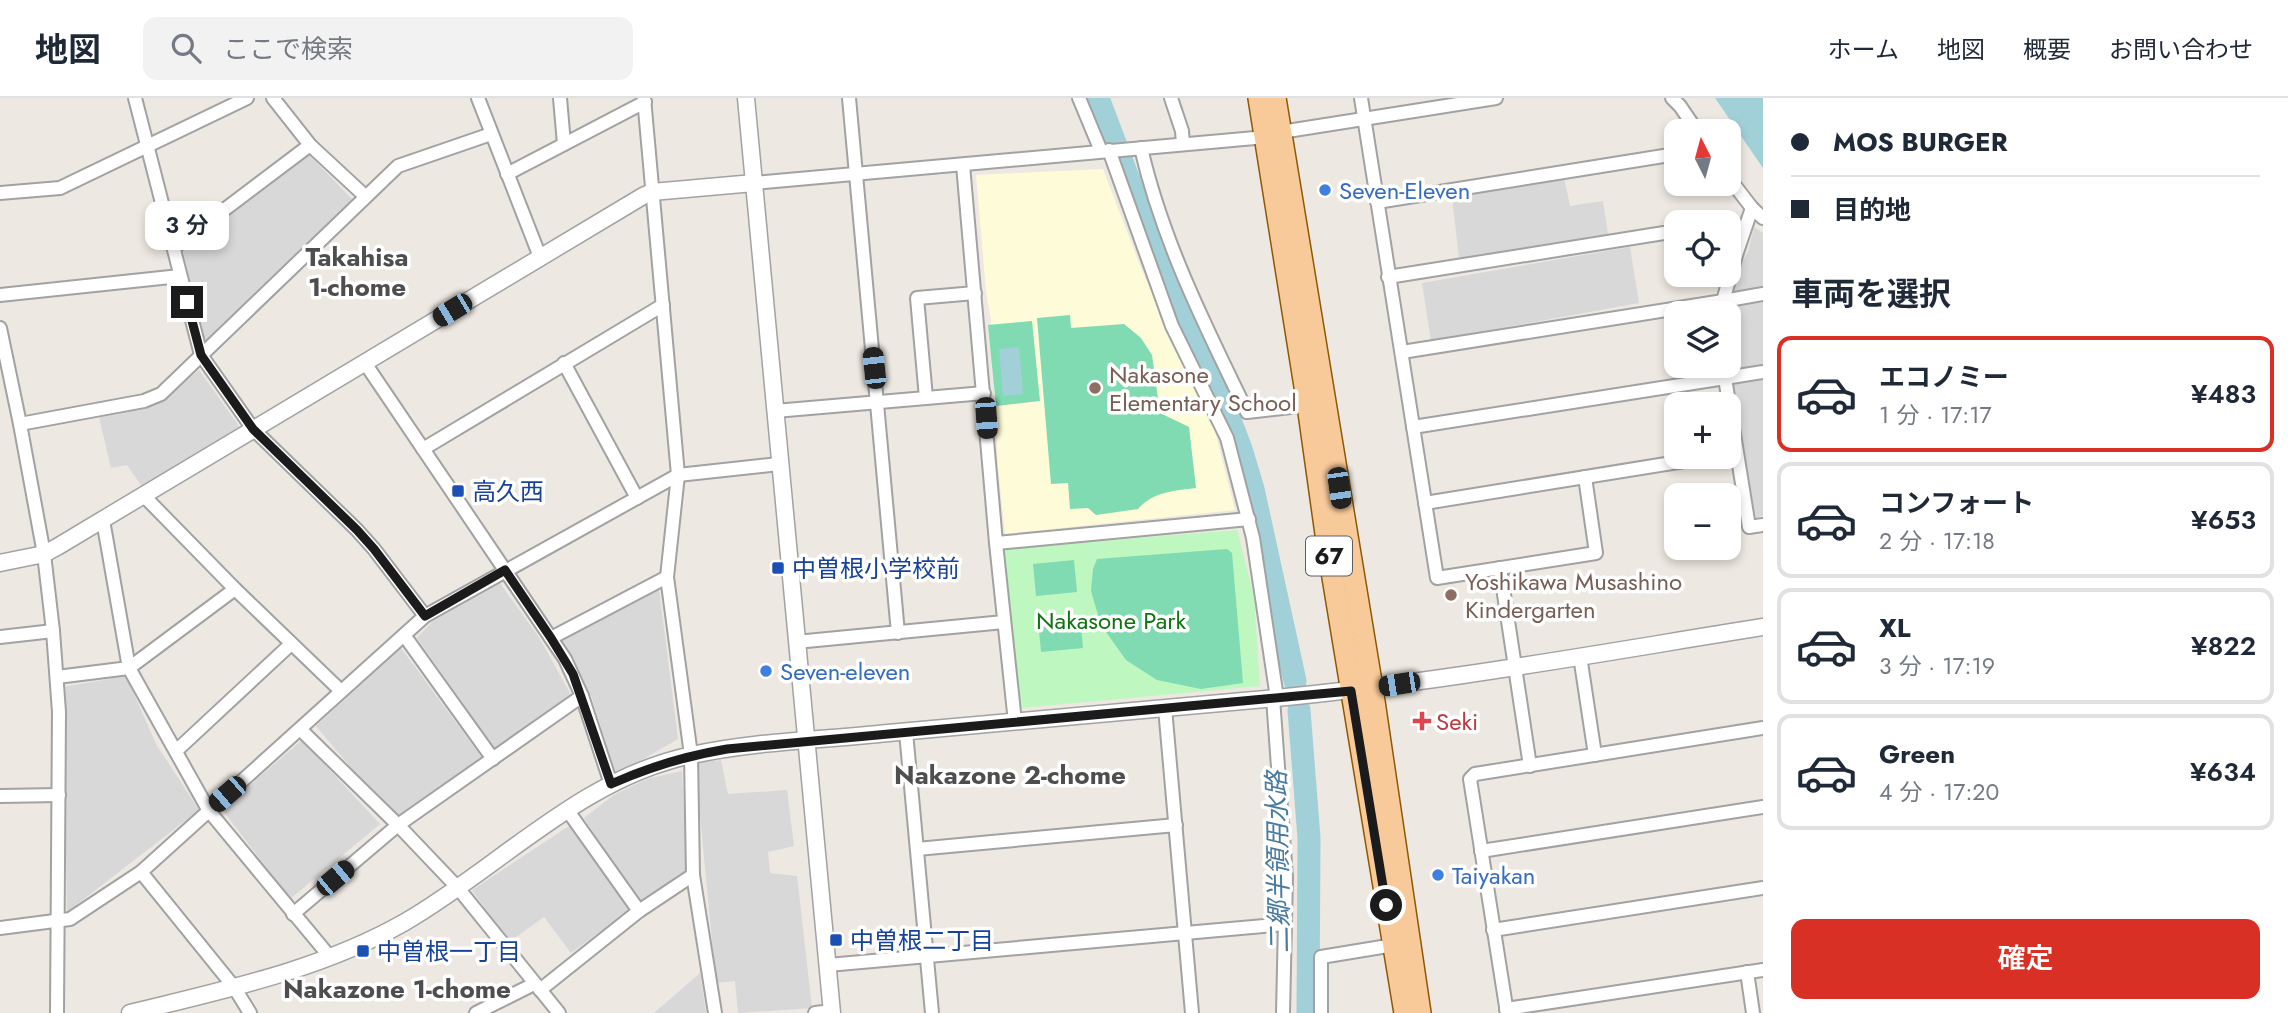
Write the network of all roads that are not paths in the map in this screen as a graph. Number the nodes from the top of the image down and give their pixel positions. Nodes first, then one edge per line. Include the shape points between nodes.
1 (135, 98) edge
2 (247, 98) edge
3 (273, 98) edge
4 (478, 98) edge
5 (560, 98) edge
6 (746, 98) edge
7 (849, 98) edge
8 (1079, 98) edge
9 (1171, 98) edge
10 (1259, 98) edge
11 (1275, 98) edge
12 (1361, 98) edge
13 (1496, 98) edge
14 (1672, 98) edge
15 (644, 100) edge
16 (1364, 119) junction
17 (1689, 119) edge
18 (491, 134) junction
19 (1273, 135) junction
20 (564, 144) junction
21 (1183, 144) junction
22 (148, 145) junction
23 (310, 145) junction
24 (1136, 148) junction
25 (1105, 150) junction
26 (1664, 156) edge
27 (963, 164) junction
28 (507, 174) junction
29 (856, 175) junction
30 (754, 183) junction
31 (652, 192) junction
32 (0, 193) edge
33 (1741, 194) edge
34 (365, 197) junction
35 (1377, 202) junction
36 (1752, 208) junction
37 (1763, 218) edge
38 (1664, 233) edge
39 (1741, 233) edge
40 (175, 247) junction
41 (540, 257) junction
42 (180, 276) junction
43 (1388, 277) junction
44 (975, 293) junction
45 (1763, 294) edge
46 (0, 295) edge
47 (1741, 301) edge
48 (663, 305) junction
49 (1664, 315) edge
50 (0, 328) edge
51 (1402, 352) junction
52 (201, 355) junction
53 (365, 363) junction
54 (564, 363) junction
55 (1741, 372) edge
56 (1763, 372) edge
57 (1691, 378) edge
58 (984, 393) junction
59 (926, 398) junction
60 (877, 402) junction
61 (1308, 405) junction
62 (775, 411) junction
63 (20, 424) junction
64 (1413, 428) junction
65 (253, 429) junction
66 (423, 449) junction
67 (779, 464) junction
68 (1664, 464) edge
69 (1736, 469) edge
70 (678, 475) junction
71 (1584, 477) junction
72 (144, 496) junction
73 (637, 498) junction
74 (1424, 503) junction
75 (1248, 519) junction
76 (103, 520) junction
77 (1763, 525) edge
78 (996, 543) junction
79 (44, 554) junction
80 (0, 563) edge
81 (1500, 568) junction
82 (505, 570) junction
83 (667, 577) junction
84 (235, 589) junction
85 (425, 616) junction
86 (1004, 622) junction
87 (1763, 627) edge
88 (53, 631) junction
89 (898, 633) junction
90 (404, 635) junction
91 (0, 636) edge
92 (551, 638) junction
93 (796, 642) junction
94 (291, 644) junction
95 (1580, 656) junction
96 (1514, 666) junction
97 (130, 668) junction
98 (57, 677) junction
99 (1362, 690) junction
100 (341, 691) junction
101 (582, 696) junction
102 (1275, 698) junction
103 (1165, 708) junction
104 (1015, 722) junction
105 (1763, 728) edge
106 (301, 730) junction
107 (906, 732) junction
108 (806, 741) junction
109 (176, 751) junction
110 (691, 755) junction
111 (1595, 755) junction
112 (493, 759) junction
113 (1530, 766) junction
114 (611, 784) junction
115 (59, 795) junction
116 (0, 796) edge
117 (1763, 807) edge
118 (209, 811) junction
119 (568, 811) junction
120 (398, 825) junction
121 (1176, 825) junction
122 (917, 849) junction
123 (1481, 851) junction
124 (141, 872) junction
125 (693, 875) junction
126 (458, 888) junction
127 (1763, 888) edge
128 (639, 911) junction
129 (293, 914) junction
130 (59, 922) junction
131 (1285, 924) junction
132 (0, 928) edge
133 (1493, 930) junction
134 (1185, 933) junction
135 (1394, 945) junction
136 (927, 956) junction
137 (330, 957) junction
138 (828, 965) junction
139 (1763, 970) edge
140 (1747, 972) junction
141 (234, 987) junction
142 (537, 987) junction
143 (1506, 1011) edge
144 (57, 1013) edge
145 (130, 1013) edge
146 (250, 1013) edge
147 (476, 1013) edge
148 (559, 1013) edge
149 (715, 1013) edge
150 (826, 1013) edge
151 (932, 1013) edge
152 (1192, 1013) edge
153 (1283, 1013) edge
154 (1321, 1013) edge
155 (1405, 1013) edge
156 (1420, 1013) edge
157 (1753, 1013) edge

1 - 22 street
2 - 22 street
3 - 23 street
4 - 18 street
5 - 20 street
6 - 30 street
7 - 29 street
8 - 25 street
9 - 21 street
10 - 19 main road, 67
11 - 19 main road, 67
12 - 16 street
13 - 16 street
14 - 17 street
15 - 20 street
15 - 31 street
16 - 19 street
16 - 35 street
18 - 28 street
18 - 34 street via 398,166
19 - 21 street
19 - 61 main road, 67
19 - 99 main road, 67
20 - 28 street
21 - 24 street
22 - 32 street via 60,188
22 - 40 street
23 - 34 street
23 - 40 street
24 - 25 street
24 - 61 street via 1186,281 1247,412
25 - 27 street
25 - 75 street via 1172,326 1227,438
26 - 35 street
27 - 29 street
27 - 44 street
28 - 41 street
29 - 30 street
29 - 60 street
30 - 31 street
30 - 62 street
31 - 41 street
31 - 48 street
33 - 36 street
34 - 52 street
35 - 43 street
36 - 37 street
36 - 39 street
38 - 43 street
40 - 42 street
41 - 53 street
42 - 46 street
42 - 52 street
43 - 51 street
44 - 58 street
44 - 59 street via 917,298
45 - 47 street
48 - 54 street
48 - 70 street
49 - 51 street
50 - 63 street
51 - 64 street
52 - 63 street via 161,394 144,401
52 - 65 street
53 - 65 street
53 - 66 street
54 - 66 street
54 - 73 street
55 - 56 street
57 - 64 street
58 - 59 street
58 - 78 street
59 - 60 street
60 - 62 street
60 - 89 street
61 - 99 main road, 67 via 1327,541
62 - 67 street
63 - 79 street
64 - 74 street
65 - 72 street
65 - 85 street via 357,530
66 - 82 street
67 - 70 street
67 - 93 street
68 - 71 street
69 - 77 street via 1749,527
70 - 73 street
70 - 83 street
71 - 74 street
71 - 81 street via 1596,553
72 - 76 street
72 - 84 street
73 - 82 street
74 - 81 street via 1437,578
75 - 78 street
75 - 102 street via 1261,580
76 - 79 street
76 - 97 street
78 - 86 street
79 - 80 street
79 - 88 street
81 - 96 street
82 - 85 street
82 - 92 street
83 - 92 street
83 - 110 street
84 - 94 street
84 - 97 street
85 - 90 street
86 - 89 street
86 - 104 street
87 - 95 street
88 - 91 street
88 - 98 street
89 - 93 street
90 - 100 street
90 - 112 street
92 - 101 street
93 - 108 street
94 - 100 street
94 - 109 street
95 - 96 street
95 - 111 street
96 - 99 street
96 - 113 street
97 - 98 street
97 - 109 street
98 - 115 street
99 - 102 street
99 - 135 main road, 67
99 - 156 main road, 67
100 - 106 street
101 - 112 street
101 - 114 street
102 - 103 street
102 - 131 street
103 - 104 street
103 - 121 street
104 - 107 street
105 - 111 street
106 - 118 street
106 - 120 street
107 - 108 street
107 - 122 street
108 - 110 street
108 - 138 street
109 - 118 street
110 - 114 street
110 - 125 street
111 - 113 street
112 - 120 street
113 - 123 street via 1475,774 1470,779
114 - 119 street
115 - 116 street
115 - 130 street
117 - 123 street
118 - 124 street
118 - 129 street
119 - 126 street
119 - 128 street
120 - 126 street
120 - 129 street
121 - 122 street
121 - 134 street
122 - 136 street
123 - 133 street
124 - 130 street
124 - 141 street
125 - 128 street
125 - 149 street
126 - 137 street via 387,932
126 - 142 street
127 - 133 street
128 - 142 street
129 - 137 street
130 - 132 street
130 - 144 street
131 - 134 street
131 - 153 street
133 - 143 street
134 - 136 street
134 - 152 street
135 - 154 street via 1321,957
135 - 155 main road, 67
136 - 138 street
136 - 151 street
137 - 141 street
138 - 150 street
139 - 140 street
140 - 143 street
140 - 157 street
141 - 145 street
141 - 146 street
142 - 147 street
142 - 148 street

